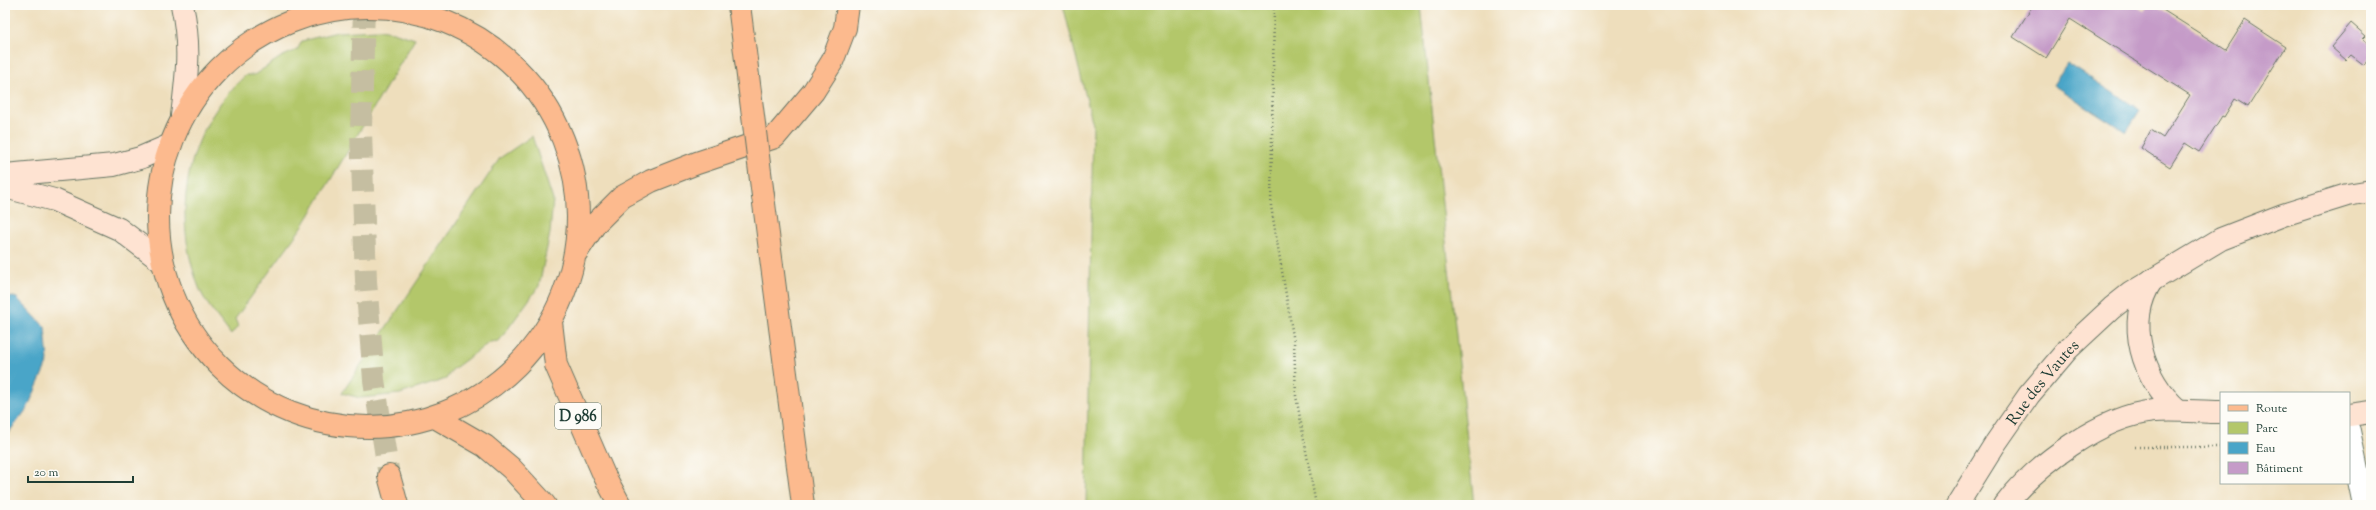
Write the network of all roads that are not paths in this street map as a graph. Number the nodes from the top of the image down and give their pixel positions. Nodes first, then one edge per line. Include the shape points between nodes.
1 (182, 5) edge
2 (739, 5) edge
3 (848, 5) edge
4 (380, 6) edge
5 (322, 8) edge
6 (182, 116) junction
7 (168, 146) junction
8 (5, 175) edge
9 (5, 187) edge
10 (2371, 192) edge
11 (576, 253) junction
12 (161, 261) junction
13 (2152, 280) junction
14 (551, 322) junction
15 (2178, 410) junction
16 (2220, 412) edge
17 (2371, 412) edge
18 (2350, 415) edge
19 (435, 417) junction
20 (2350, 436) edge
21 (388, 476) tunnel mouth
22 (397, 505) edge
23 (545, 505) edge
24 (620, 505) edge
25 (803, 505) edge
26 (1957, 505) edge
27 (2005, 505) edge
28 (2364, 505) edge

1 - 6 street via 189,57
2 - 25 main road, bridge
3 - 11 main road via 845,28 832,62 813,92 775,137 651,181 622,197 596,224
4 - 5 main road
4 - 11 main road via 438,18 490,46 534,86 563,137 578,194
5 - 6 main road via 268,31 218,67
6 - 7 main road
7 - 8 street via 140,158 114,165
7 - 12 main road via 156,203
9 - 12 street via 54,200 119,229
10 - 13 street, Rue des Vautes via 2347,195 2252,226 2221,239
11 - 14 main road via 567,288
12 - 19 main road via 168,288 180,314 205,351 237,383 275,406 317,421 361,427 405,424
13 - 15 street via 2141,309 2139,332 2142,353 2156,386 2167,401
13 - 26 street, Rue des Vautes via 2112,308 2068,349 2029,395
14 - 19 main road via 529,353 502,380 470,401
14 - 24 main road, D 986 via 556,365 604,475
15 - 16 street
15 - 27 street via 2146,412 2103,427 2048,461 2028,478
17 - 18 street
19 - 23 main road via 485,446 511,468
20 - 28 street
21 - 22 main road

